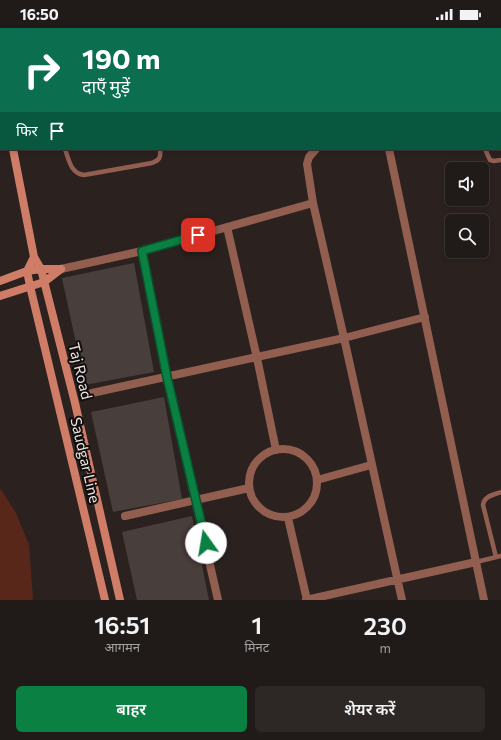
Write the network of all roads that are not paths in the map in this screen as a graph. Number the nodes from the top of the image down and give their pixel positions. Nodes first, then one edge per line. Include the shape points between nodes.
1 (13, 150) edge
2 (65, 150) edge
3 (160, 150) edge
4 (315, 150) edge
5 (392, 150) edge
6 (485, 150) edge
7 (501, 160) edge
8 (313, 203) junction
9 (226, 227) junction
10 (142, 251) junction
11 (34, 257) junction
12 (41, 269) junction
13 (61, 269) junction
14 (27, 271) junction
15 (0, 281) edge
16 (44, 282) junction
17 (30, 286) junction
18 (0, 296) edge
19 (425, 317) junction
20 (344, 338) junction
21 (256, 358) junction
22 (167, 377) junction
23 (92, 393) dead end
24 (276, 450) junction
25 (371, 465) junction
26 (318, 480) junction
27 (249, 488) junction
28 (501, 492) edge
29 (196, 500) junction
30 (125, 516) dead end
31 (288, 518) junction
32 (499, 556) edge
33 (476, 562) junction
34 (397, 580) junction
35 (105, 600) edge
36 (120, 600) edge
37 (218, 600) edge
38 (307, 600) edge
39 (402, 600) edge
40 (484, 600) edge

1 - 11 main road, Taj Road
2 - 3 lane via 72,167 84,175 152,163 160,159
4 - 8 street via 307,164
5 - 19 street
6 - 7 lane via 490,160
8 - 9 street
8 - 20 street
9 - 10 street
9 - 21 street
10 - 13 street
10 - 22 street
11 - 12 main road, Taj Road
11 - 14 main road
12 - 13 main road
12 - 14 main road
12 - 16 main road, Taj Road
13 - 16 main road
14 - 15 main road
14 - 17 main road, Saudgar Line
16 - 17 main road
16 - 36 main road, Taj Road
17 - 18 main road
17 - 35 main road, Saudgar Line
19 - 20 street
19 - 33 street
20 - 21 street
20 - 25 street
21 - 22 street
21 - 24 street
22 - 23 street
22 - 29 street
24 - 26 street via 295,450 306,457 314,467
24 - 27 street via 256,460 250,473
25 - 26 street
25 - 34 street
26 - 31 street via 316,493 310,505
27 - 29 street
27 - 31 street via 253,500 262,511 274,517
28 - 32 lane via 487,497 484,502
29 - 30 street
29 - 37 street
31 - 38 street
32 - 33 lane
33 - 34 street
33 - 40 street
34 - 38 street
34 - 39 street

